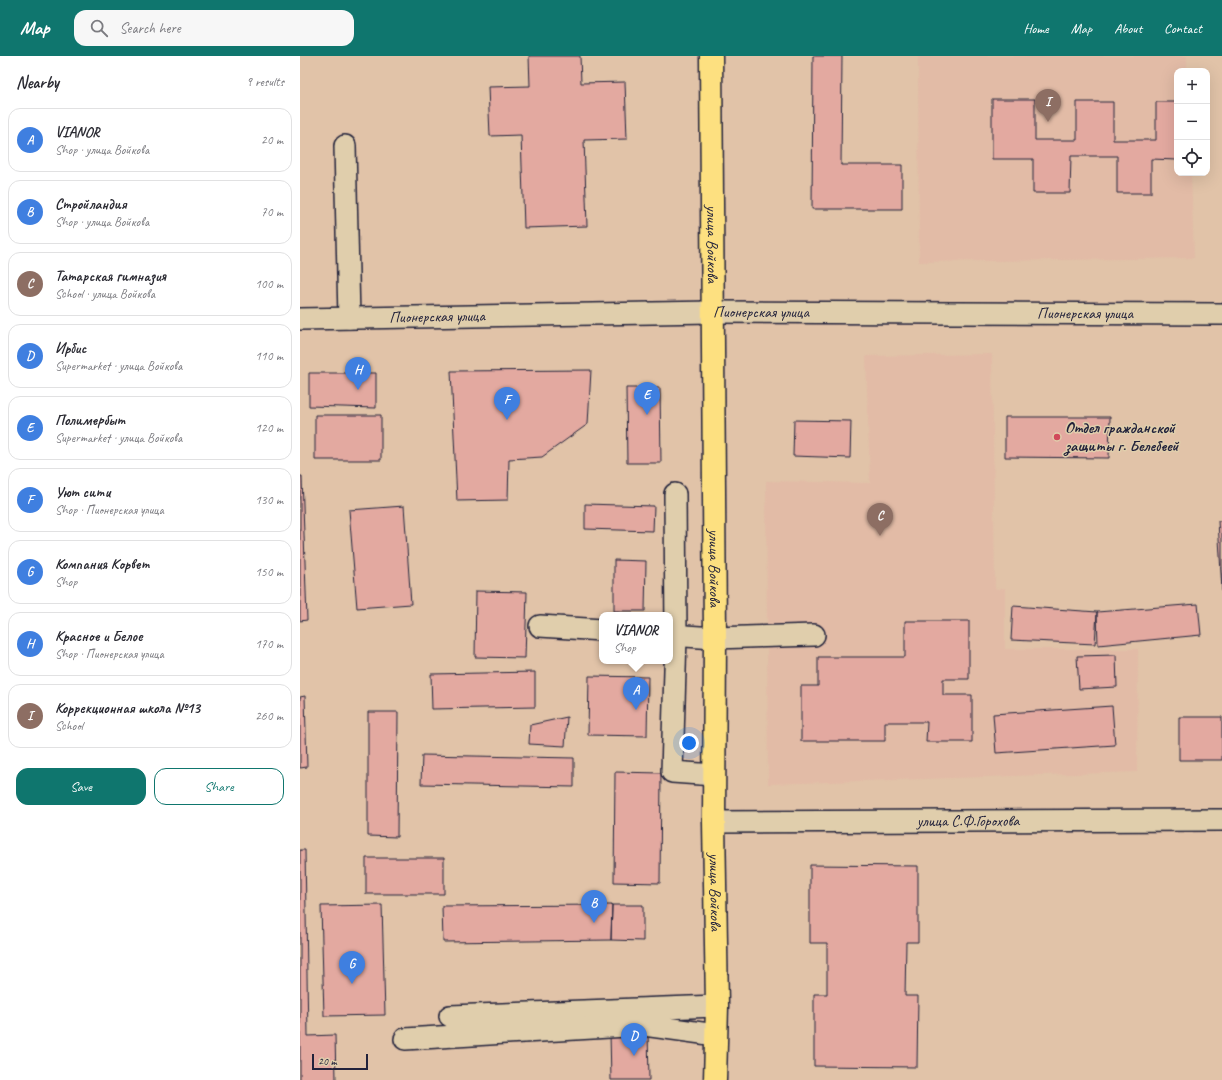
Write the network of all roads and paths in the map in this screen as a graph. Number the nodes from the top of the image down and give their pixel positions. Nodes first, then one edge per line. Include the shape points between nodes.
1 (711, 56) edge
2 (345, 146) dead end
3 (712, 312) junction
4 (1222, 314) edge
5 (349, 318) junction
6 (300, 319) edge
7 (675, 494) dead end
8 (540, 626) dead end
9 (599, 630) edge
10 (673, 635) edge
11 (814, 635) dead end
12 (715, 638) junction
13 (673, 664) edge
14 (714, 775) junction
15 (1222, 820) edge
16 (714, 822) junction
17 (717, 1006) junction
18 (450, 1016) dead end
19 (716, 1035) junction
20 (405, 1039) dead end
21 (716, 1080) edge

1 - 3 main road, улица Войкова
2 - 5 street
3 - 4 street, Пионерская улица
3 - 5 street, Пионерская улица
3 - 12 main road, улица Войкова
5 - 6 street, Пионерская улица
7 - 10 street
8 - 9 street
10 - 12 street
11 - 12 street
12 - 14 main road, улица Войкова
13 - 14 street via 672,772
14 - 16 main road, улица Войкова
15 - 16 street, улица С.Ф.Горохова
16 - 17 main road, улица Войкова
17 - 18 street
17 - 19 main road, улица Войкова
19 - 20 street via 644,1025
19 - 21 main road, улица Войкова

